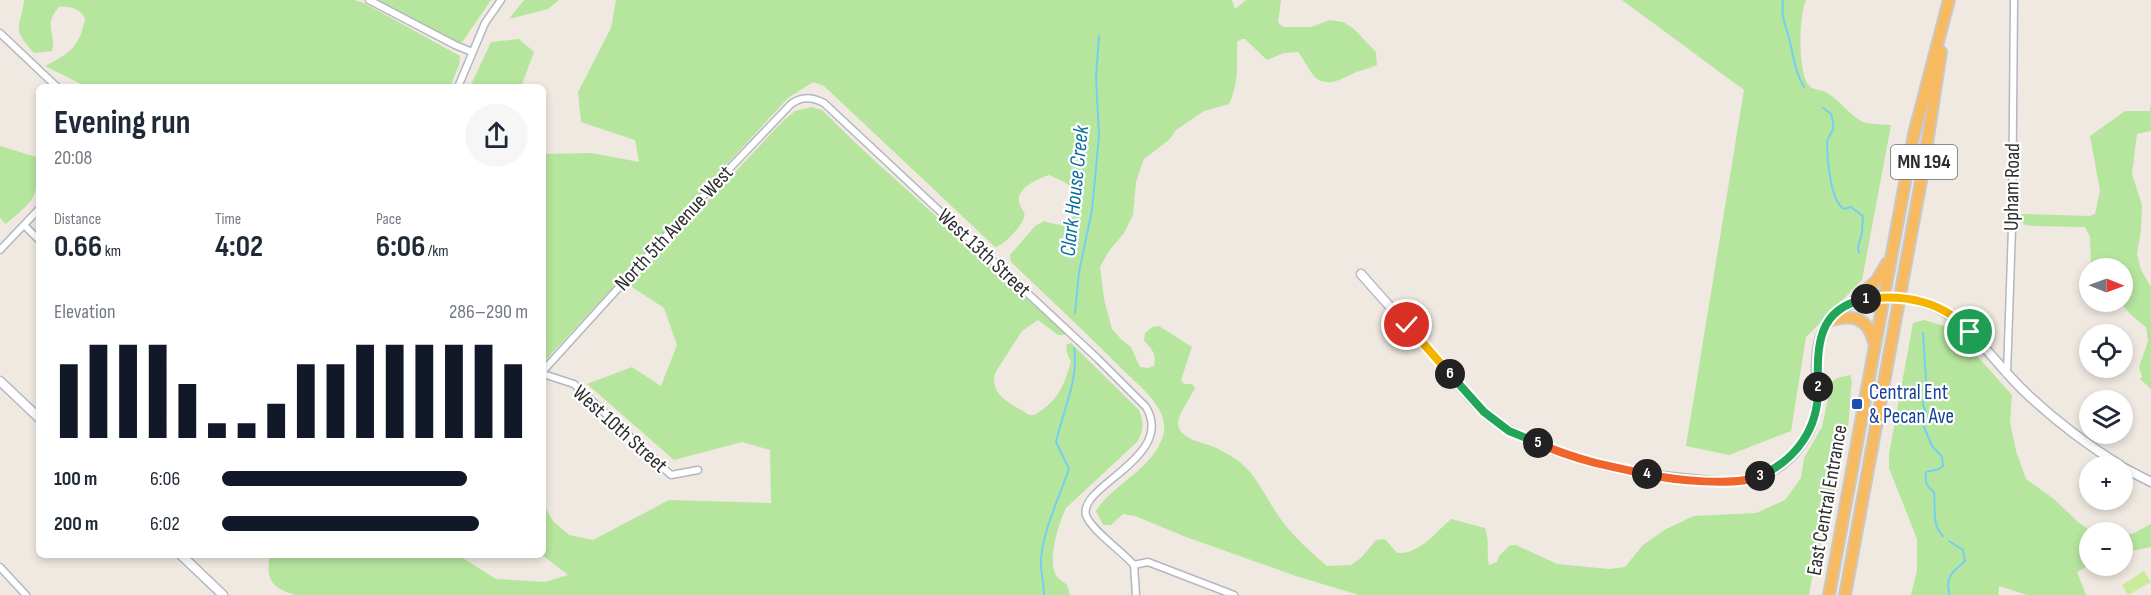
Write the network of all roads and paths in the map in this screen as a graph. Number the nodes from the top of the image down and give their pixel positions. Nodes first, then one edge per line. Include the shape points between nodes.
1 (369, 0) edge
2 (501, 0) edge
3 (1949, 0) edge
4 (2014, 0) edge
5 (1944, 26) junction
6 (0, 33) edge
7 (472, 52) junction
8 (54, 84) edge
9 (459, 84) edge
10 (812, 98) joint
11 (36, 212) edge
12 (24, 225) junction
13 (36, 237) edge
14 (0, 250) edge
15 (1891, 255) junction
16 (1361, 274) dead end
17 (1883, 298) junction
18 (1900, 298) junction
19 (1855, 301) junction
20 (1828, 321) junction
21 (1875, 346) junction
22 (546, 369) edge
23 (546, 373) edge
24 (2007, 375) junction
25 (0, 381) edge
26 (36, 415) edge
27 (2105, 456) edge
28 (699, 470) dead end
29 (2133, 473) edge
30 (2151, 482) edge
31 (184, 558) edge
32 (1134, 565) junction
33 (0, 567) edge
34 (26, 595) edge
35 (223, 595) edge
36 (1136, 595) edge
37 (1234, 595) edge
38 (1829, 595) edge
39 (1845, 595) edge

1 - 7 street
2 - 7 street
3 - 5 highway, East Central Entrance / MN 194
4 - 24 street, Upham Road
5 - 15 highway, East Central Entrance / MN 194 via 1917,119
5 - 18 highway, East Central Entrance / MN 194
6 - 8 street
7 - 9 street
10 - 22 street, North 5th Avenue West via 801,98 791,104
10 - 32 street, West 13th Street via 824,103 1098,358 1151,415 1152,428 1146,446 1086,507 1091,525
11 - 12 street
12 - 13 street
12 - 14 street
15 - 17 highway, East Central Entrance / MN 194
15 - 19 highway via 1876,280
16 - 20 street via 1484,412 1509,431 1565,455 1666,477 1725,482 1753,479 1791,457 1812,424 1818,398 1818,345
17 - 18 street
17 - 19 street
17 - 21 highway, East Central Entrance / MN 194
18 - 24 street via 1946,311 1967,328
18 - 39 highway, East Central Entrance / MN 194
19 - 20 street
20 - 21 highway via 1847,317 1861,321 1872,334
21 - 38 highway, East Central Entrance / MN 194
23 - 28 street, West 10th Street via 574,384 671,475
24 - 27 street via 2054,418
25 - 26 street
29 - 30 street
31 - 35 street
32 - 36 street
32 - 37 street via 1148,562
33 - 34 street

